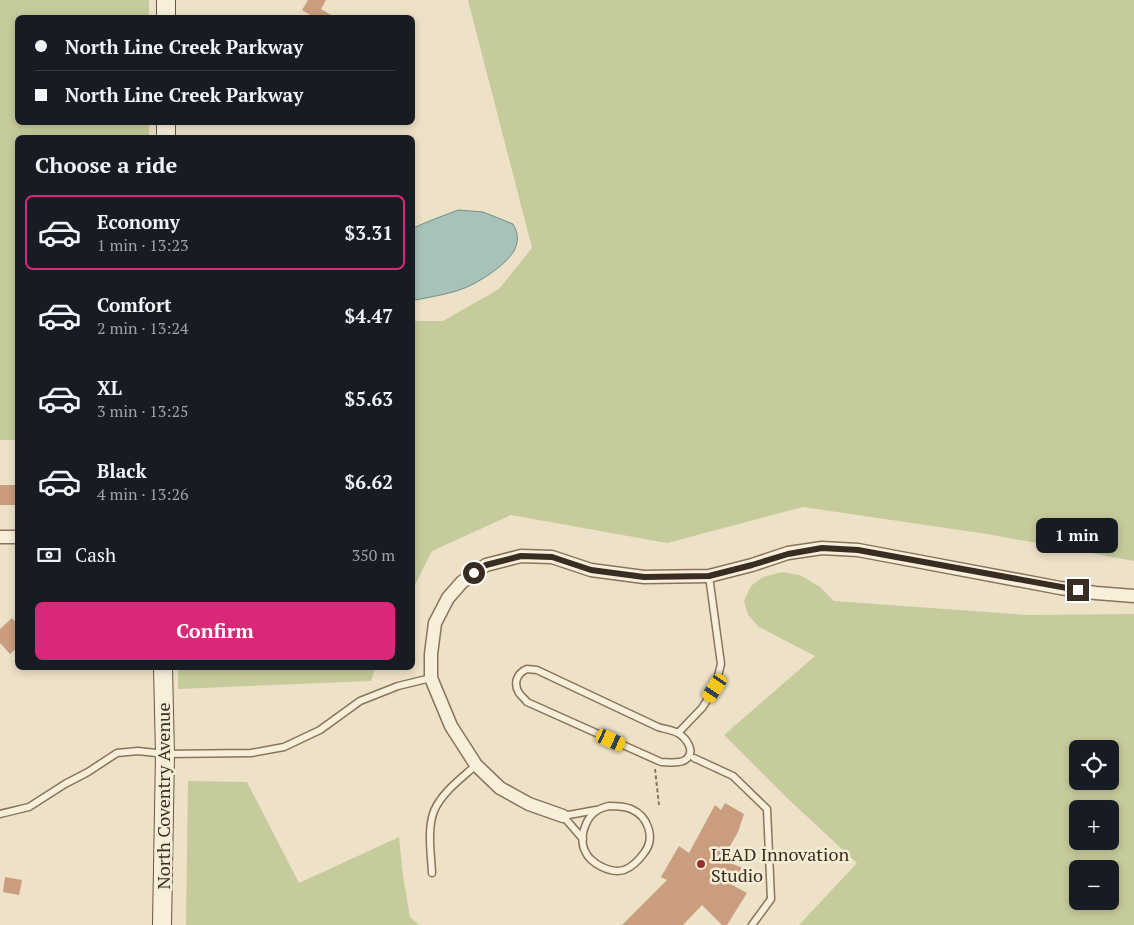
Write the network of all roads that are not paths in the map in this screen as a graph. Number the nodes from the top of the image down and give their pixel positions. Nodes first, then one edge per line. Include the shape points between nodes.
1 (166, 0) edge
2 (166, 15) edge
3 (0, 537) edge
4 (15, 537) edge
5 (709, 576) junction
6 (1134, 596) edge
7 (163, 670) edge
8 (431, 678) junction
9 (678, 734) junction
10 (165, 754) junction
11 (694, 758) dead end
12 (476, 765) junction
13 (597, 810) junction
14 (0, 814) edge
15 (563, 816) junction
16 (583, 839) junction
17 (432, 873) dead end
18 (162, 925) edge
19 (752, 925) edge

1 - 2 street
3 - 4 street
5 - 6 street via 822,548 858,550 1060,588
5 - 8 street via 644,577 591,570 552,557 521,556 486,565 462,582 448,598 435,623
5 - 9 lane via 721,664 715,688
7 - 10 street, North Coventry Avenue
8 - 10 lane via 398,686 360,701 320,730 284,747 251,754
8 - 12 street via 450,726
9 - 9 lane via 537,670 527,668 516,677 519,693 527,702 661,762 684,760 689,755 687,742
10 - 14 lane via 117,753 28,807
10 - 18 street, North Coventry Avenue
11 - 19 lane via 733,776 767,809 771,899
12 - 15 street via 500,788 529,804
12 - 17 lane via 446,793 435,809 431,833
13 - 15 lane
13 - 16 lane via 583,829
13 - 16 lane via 621,806 643,817 651,837 648,849 623,870 608,869 591,858
15 - 16 lane

